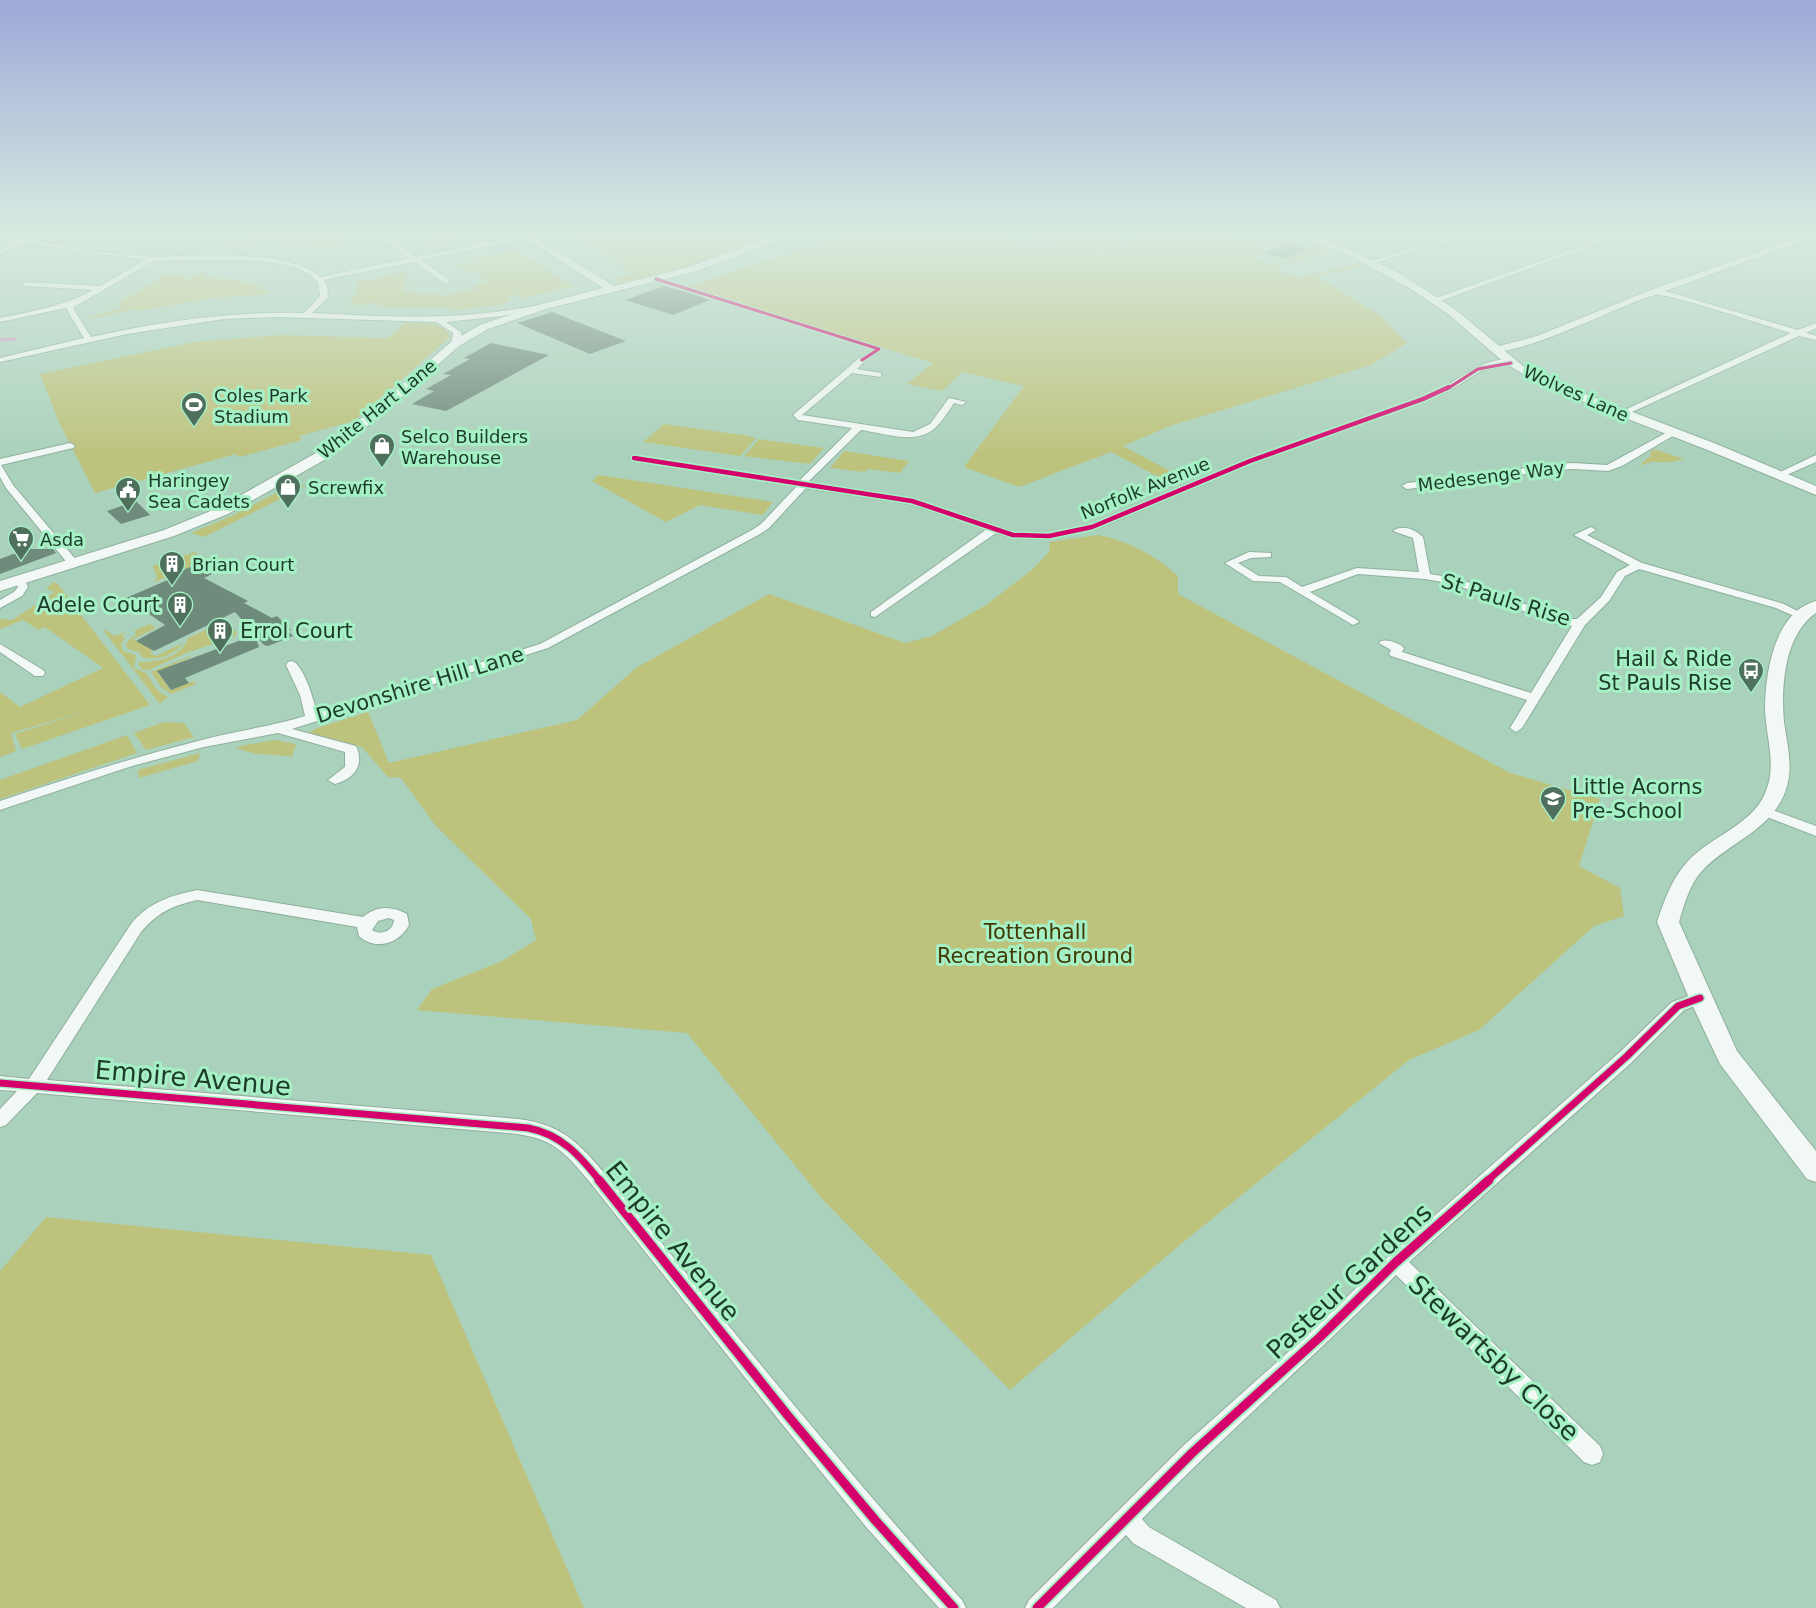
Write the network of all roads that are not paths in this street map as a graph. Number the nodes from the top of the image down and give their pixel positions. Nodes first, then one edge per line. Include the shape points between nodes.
1 (66, 307) edge
2 (72, 307) edge
3 (314, 307) edge
4 (542, 307) joint
5 (1445, 307) edge
6 (1615, 307) edge
7 (1711, 307) edge
8 (306, 315) junction
9 (0, 320) edge
10 (437, 320) junction
11 (1816, 326) edge
12 (1799, 333) junction
13 (1816, 338) edge
14 (90, 341) junction
15 (455, 344) junction
16 (1492, 349) junction
17 (0, 360) edge
18 (862, 360) dead end
19 (1511, 363) junction
20 (850, 370) junction
21 (878, 375) dead end
22 (962, 402) dead end
23 (1620, 414) junction
24 (858, 428) junction
25 (1673, 432) junction
26 (70, 446) dead end
27 (634, 458) dead end
28 (1816, 458) edge
29 (0, 462) edge
30 (0, 467) edge
31 (1779, 475) junction
32 (803, 483) junction
33 (1407, 486) dead end
34 (1816, 491) edge
35 (994, 529) junction
36 (1591, 530) dead end
37 (1398, 531) dead end
38 (1267, 555) dead end
39 (73, 563) junction
40 (1638, 565) junction
41 (1425, 576) junction
42 (20, 580) junction
43 (0, 585) edge
44 (1301, 591) junction
45 (0, 605) edge
46 (1809, 611) edge
47 (875, 614) dead end
48 (1353, 622) dead end
49 (1580, 623) junction
50 (1385, 643) dead end
51 (0, 646) edge
52 (292, 665) dead end
53 (39, 673) dead end
54 (1533, 698) junction
55 (312, 719) junction
56 (1516, 728) dead end
57 (278, 729) junction
58 (335, 780) dead end
59 (0, 806) edge
60 (1764, 811) junction
61 (1816, 831) edge
62 (366, 923) dead end
63 (1700, 999) junction
64 (0, 1083) edge
65 (35, 1084) junction
66 (0, 1120) edge
67 (1816, 1171) edge
68 (1395, 1262) junction
69 (1592, 1454) dead end
70 (1126, 1518) junction
71 (954, 1608) edge
72 (1037, 1608) edge
73 (1268, 1608) edge

1 - 9 street
2 - 14 street
3 - 8 street
4 - 10 street
4 - 15 street, White Hart Lane via 497,321
5 - 16 street, Wolves Lane
6 - 16 street via 1542,336
7 - 12 street
8 - 10 street
8 - 14 street via 207,319
10 - 15 street via 457,332
11 - 12 street
12 - 13 street
12 - 23 street
14 - 17 street
15 - 39 street, White Hart Lane via 363,423 290,475 201,521
16 - 19 street, Wolves Lane
18 - 20 street
19 - 23 street, Wolves Lane via 1560,390
19 - 35 street, Norfolk Avenue via 1478,369 1431,396 1250,461 1092,527 1038,537
20 - 21 street
20 - 24 street via 797,415 801,419
22 - 24 street via 952,400 921,435
23 - 25 street, Wolves Lane
24 - 32 street, Devonshire Hill Lane
25 - 31 street, Wolves Lane
25 - 33 street, Medesenge Way via 1608,468 1532,469
26 - 29 street
27 - 32 street, Norfolk Avenue
28 - 31 street
30 - 39 street via 9,486
31 - 34 street, Wolves Lane
32 - 35 street, Norfolk Avenue via 912,501
32 - 55 street, Devonshire Hill Lane via 756,532 552,643
35 - 47 street
36 - 40 street via 1579,535
37 - 41 street via 1418,537
38 - 44 street via 1249,555 1230,563 1257,579 1282,579
39 - 42 street, White Hart Lane
40 - 46 street
40 - 49 street, St Pauls Rise via 1621,574 1605,599
41 - 44 street, St Pauls Rise via 1357,571
41 - 49 street, St Pauls Rise via 1456,581 1562,622
42 - 43 street, White Hart Lane
42 - 45 street via 23,587 18,594
44 - 48 street
46 - 60 street via 1791,629 1775,680 1774,718 1780,762 1777,786
49 - 54 street
50 - 54 street via 1398,648 1395,654
51 - 53 street
52 - 55 street
54 - 56 street
55 - 57 street, Devonshire Hill Lane
57 - 58 street via 351,749 354,767
57 - 59 street, Devonshire Hill Lane via 146,757
60 - 61 street
60 - 63 street via 1696,865 1671,912 1668,922
62 - 65 street via 197,896 168,902 146,916 136,928
63 - 67 street via 1728,1057
63 - 68 street, Pasteur Gardens via 1678,1006
64 - 65 street, Empire Avenue
65 - 66 street
65 - 71 street, Empire Avenue via 549,1133 578,1155 608,1190 789,1417
68 - 69 street, Stewartsby Close
68 - 70 street, Pasteur Gardens
70 - 72 street, Pasteur Gardens
70 - 73 street via 1141,1535

